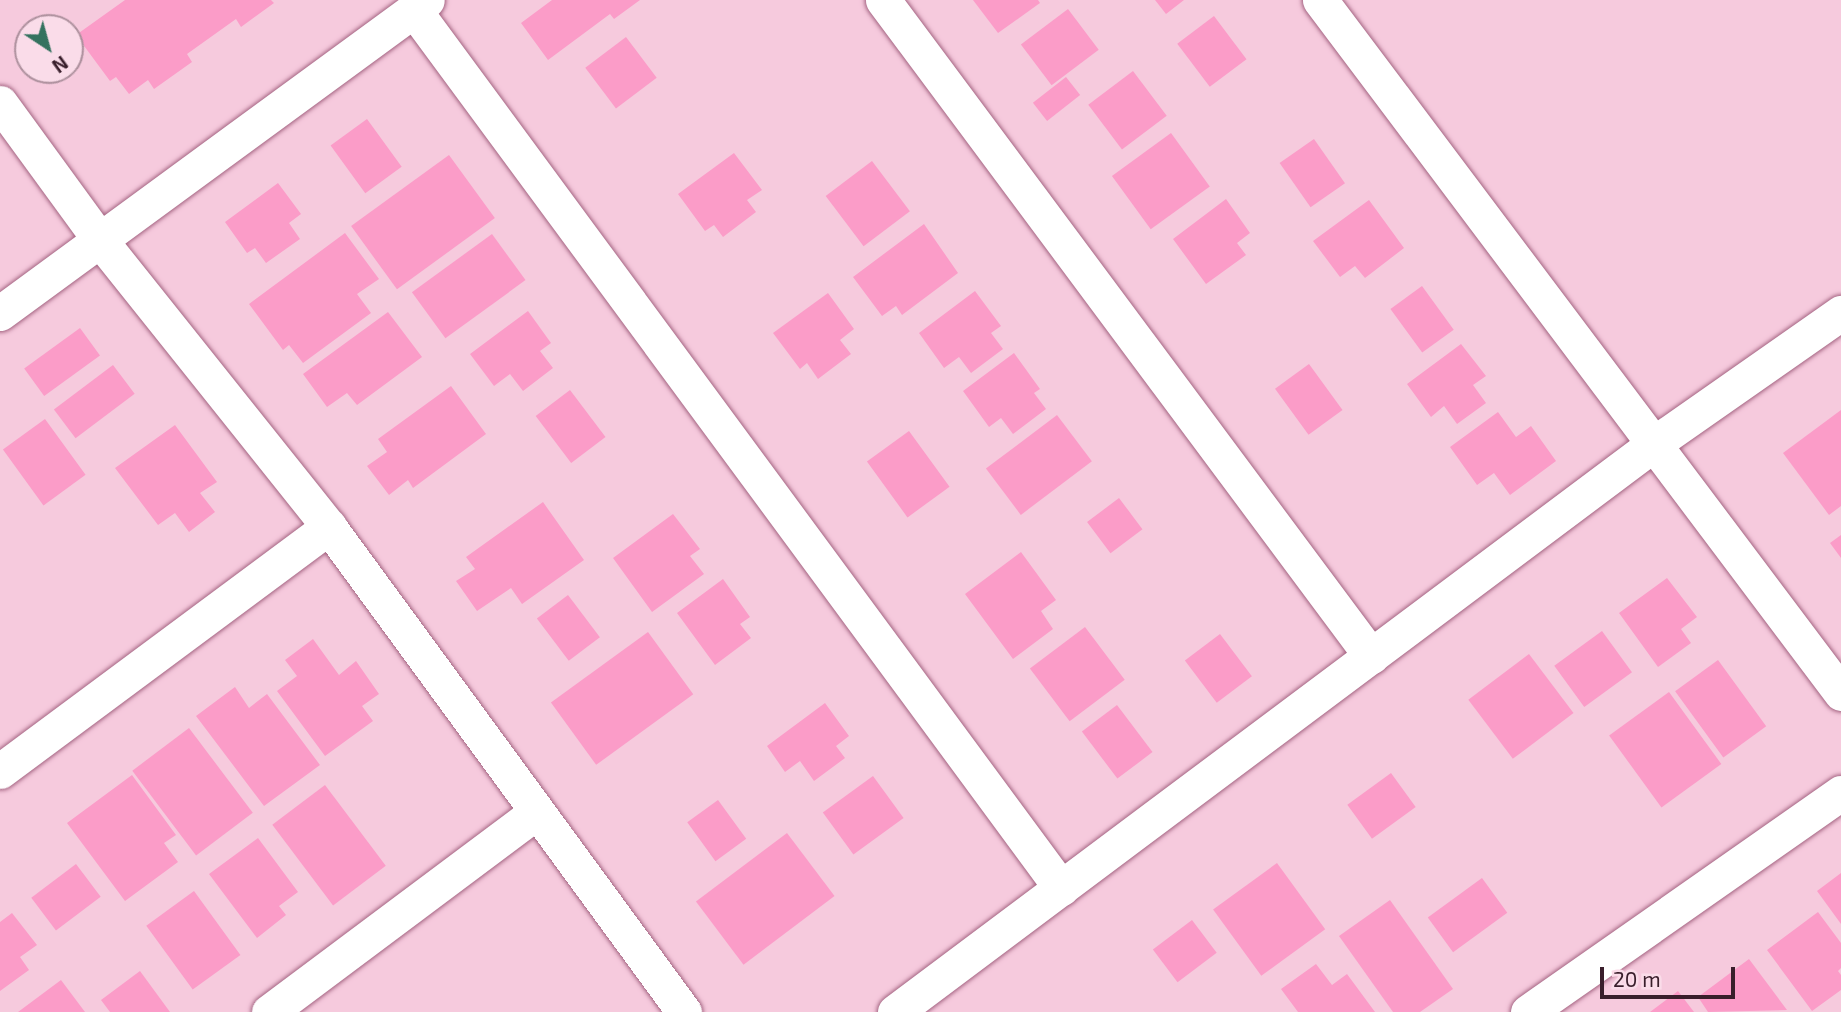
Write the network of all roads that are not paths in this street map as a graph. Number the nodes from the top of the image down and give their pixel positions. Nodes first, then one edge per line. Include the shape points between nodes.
1 (883, 0) edge
2 (1320, 0) edge
3 (420, 5) edge
4 (0, 103) edge
5 (100, 240) junction
6 (0, 313) edge
7 (1841, 313) edge
8 (1655, 443) junction
9 (329, 527) junction
10 (1371, 656) junction
11 (1841, 693) edge
12 (0, 771) edge
13 (1841, 793) edge
14 (536, 812) junction
15 (1061, 888) junction
16 (269, 1012) edge
17 (684, 1012) edge
18 (895, 1012) edge
19 (1528, 1012) edge

1 - 10 street
2 - 8 street
3 - 5 street
3 - 15 street
4 - 5 street
5 - 6 street
5 - 9 street
7 - 8 street
8 - 10 street
8 - 11 street
9 - 12 street
9 - 14 street
10 - 15 street
13 - 19 street
14 - 16 street
14 - 17 street
15 - 18 street

